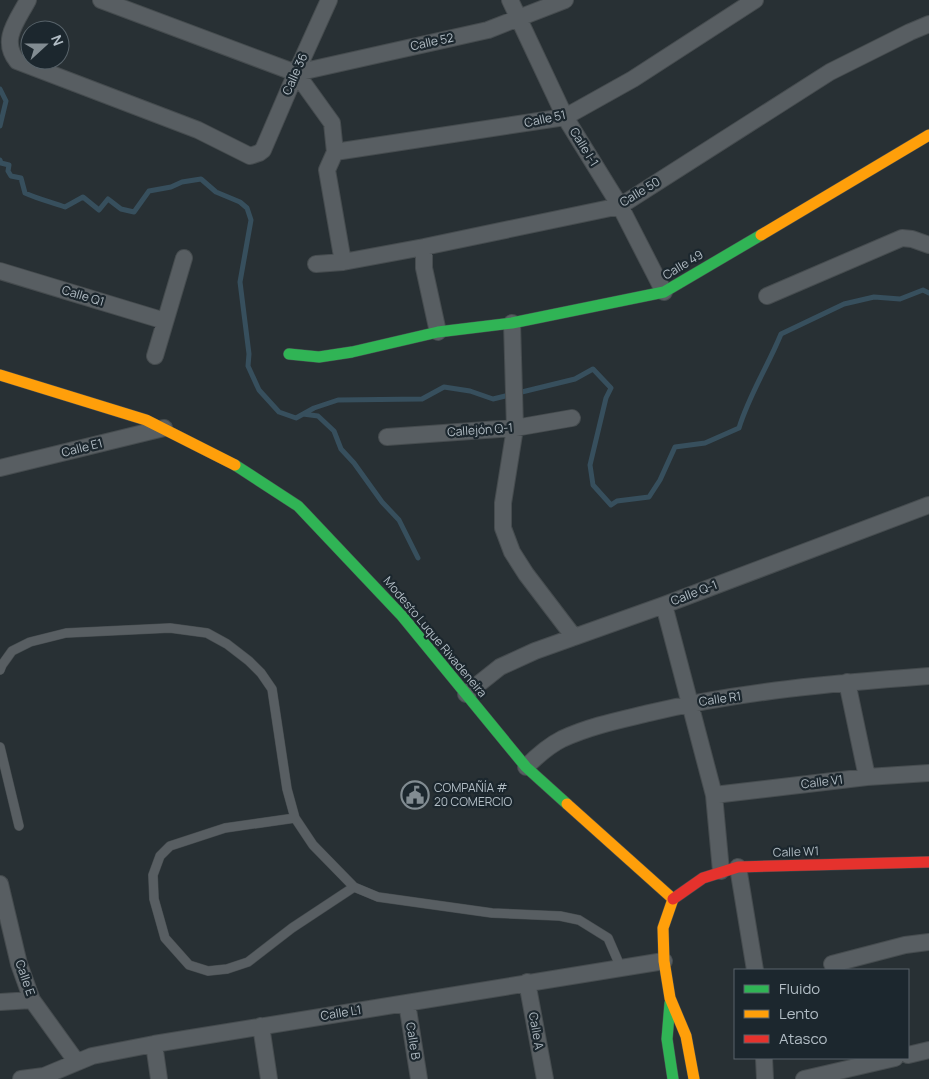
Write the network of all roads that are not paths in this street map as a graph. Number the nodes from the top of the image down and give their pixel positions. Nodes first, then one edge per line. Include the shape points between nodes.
1 (28, 0) edge
2 (101, 0) edge
3 (329, 0) edge
4 (510, 0) edge
5 (565, 0) edge
6 (755, 0) edge
7 (518, 18) junction
8 (929, 24) edge
9 (296, 73) junction
10 (565, 117) junction
11 (929, 135) edge
12 (335, 152) junction
13 (620, 206) junction
14 (929, 245) edge
15 (424, 247) junction
16 (184, 258) dead end
17 (343, 262) junction
18 (316, 264) dead end
19 (0, 271) edge
20 (664, 292) junction
21 (767, 296) dead end
22 (165, 321) junction
23 (512, 323) junction
24 (438, 332) junction
25 (289, 354) dead end
26 (156, 356) dead end
27 (0, 375) edge
28 (572, 418) dead end
29 (164, 428) junction
30 (515, 428) junction
31 (387, 437) dead end
32 (0, 468) edge
33 (929, 505) edge
34 (664, 605) junction
35 (574, 637) junction
36 (0, 670) edge
37 (929, 676) edge
38 (847, 682) junction
39 (466, 694) junction
40 (691, 703) junction
41 (0, 747) edge
42 (526, 767) junction
43 (929, 773) edge
44 (866, 777) junction
45 (714, 795) junction
46 (295, 818) junction
47 (19, 826) dead end
48 (929, 862) edge
49 (738, 867) junction
50 (721, 871) junction
51 (354, 887) junction
52 (1, 894) edge
53 (673, 899) junction
54 (929, 942) edge
55 (664, 961) junction
56 (832, 964) dead end
57 (621, 968) junction
58 (755, 969) edge
59 (527, 982) junction
60 (670, 998) junction
61 (32, 1000) junction
62 (0, 1002) edge
63 (407, 1003) junction
64 (261, 1026) junction
65 (154, 1044) junction
66 (929, 1050) edge
67 (909, 1055) edge
68 (764, 1059) edge
69 (891, 1059) edge
70 (76, 1061) junction
71 (45, 1077) edge
72 (21, 1079) edge
73 (159, 1079) edge
74 (270, 1079) edge
75 (419, 1079) edge
76 (545, 1079) edge
77 (673, 1079) edge
78 (694, 1079) edge
79 (765, 1079) edge
80 (804, 1079) edge

1 - 9 street, Calle 36 via 8,36 11,54 17,61 198,130 246,156 254,156 263,150
2 - 9 street
3 - 9 street, Calle 36
4 - 7 street, Calle I-1
5 - 7 street, Calle 52
6 - 10 street, Calle 51 via 632,79
7 - 9 street, Calle 52 via 488,30
7 - 10 street, Calle I-1
8 - 13 street, Calle 50 via 830,72
9 - 12 street via 332,123
10 - 12 street, Calle 51
10 - 13 street, Calle I-1
11 - 20 street, Calle 49
12 - 17 street via 328,170
13 - 15 street, Calle 50
13 - 20 street, Calle I-1
14 - 21 street via 902,238
15 - 17 street, Calle 50
15 - 24 street via 424,268
16 - 22 street
17 - 18 street, Calle 50
19 - 22 street, Calle Q1
20 - 23 street, Calle 49
22 - 26 street
23 - 24 street, Calle 49
23 - 30 street
24 - 25 street, Calle 49 via 319,357
27 - 29 street, Modesto Luque Rivadeneira
28 - 30 street, Callejón Q-1
29 - 32 street, Calle E1
29 - 39 street, Modesto Luque Rivadeneira via 241,468 298,506 402,616
30 - 31 street, Callejón Q-1
30 - 35 street via 503,503 503,528 512,552 526,574
33 - 34 street, Calle Q-1
34 - 35 street, Calle Q-1
34 - 40 street
35 - 39 street, Calle Q-1 via 500,668
36 - 46 lane via 12,651 30,642 66,633 170,628 207,633 249,661 272,689 287,789
37 - 38 street, Calle R1
38 - 40 street, Calle R1
38 - 44 street
39 - 42 street, Modesto Luque Rivadeneira
40 - 42 street, Calle R1 via 598,725 561,740
40 - 45 street
41 - 47 lane
42 - 53 street, Modesto Luque Rivadeneira
43 - 44 street, Calle V1
44 - 45 street, Calle V1
45 - 50 street
46 - 51 lane via 313,845
46 - 51 lane via 225,828 170,846 160,856 153,875 154,899 165,938 189,966 208,971 227,970 248,962
48 - 49 street, Calle W1
49 - 50 street, Calle W1
49 - 58 street
50 - 53 street, Calle W1 via 694,882
51 - 57 lane via 378,897 492,913 579,920 608,938
52 - 61 street, Calle E
53 - 55 street via 663,928
54 - 56 street
55 - 57 street, Calle L1
55 - 60 street
57 - 59 street, Calle L1
59 - 63 street, Calle L1
59 - 76 street, Calle A
60 - 77 street via 667,1039
60 - 78 street via 686,1036
61 - 62 street
61 - 70 street, Calle E
63 - 64 street, Calle L1
63 - 75 street, Calle B
64 - 65 street, Calle L1
64 - 74 street
65 - 70 street, Calle L1
65 - 73 street
66 - 67 street
68 - 79 street
69 - 80 street
70 - 71 street, Calle L1
71 - 72 street, Calle L1

